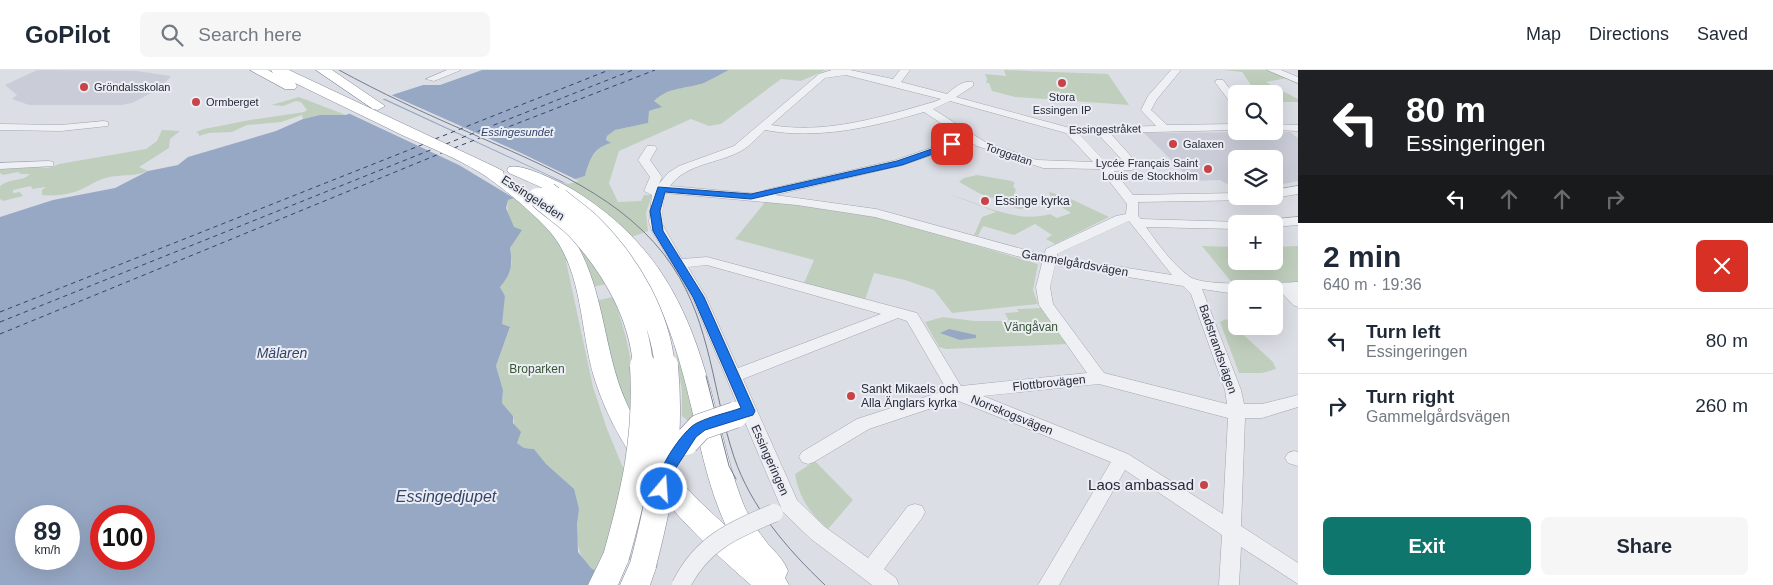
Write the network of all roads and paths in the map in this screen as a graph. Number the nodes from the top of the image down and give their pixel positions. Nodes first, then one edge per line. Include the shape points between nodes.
1 (256, 70) edge
2 (278, 70) edge
3 (299, 70) edge
4 (323, 70) edge
5 (456, 70) edge
6 (905, 70) edge
7 (1176, 70) edge
8 (1272, 70) edge
9 (429, 73) edge
10 (1298, 80) edge
11 (1220, 82) dead end
12 (895, 83) junction
13 (970, 84) dead end
14 (327, 88) junction
15 (1228, 92) edge
16 (948, 97) junction
17 (924, 108) junction
18 (104, 124) dead end
19 (0, 127) edge
20 (765, 127) junction
21 (1228, 127) edge
22 (1283, 127) edge
23 (1164, 128) junction
24 (1298, 128) edge
25 (1100, 129) junction
26 (1070, 131) junction
27 (970, 138) junction
28 (651, 148) dead end
29 (49, 164) dead end
30 (0, 166) edge
31 (1104, 167) junction
32 (485, 168) junction
33 (515, 170) junction
34 (792, 187) junction
35 (660, 190) junction
36 (1298, 190) edge
37 (1283, 192) edge
38 (751, 197) junction
39 (1228, 197) edge
40 (1130, 199) junction
41 (797, 201) junction
42 (1135, 220) junction
43 (1298, 220) edge
44 (1283, 222) edge
45 (1228, 225) edge
46 (1050, 260) junction
47 (680, 264) junction
48 (1187, 282) junction
49 (1291, 287) edge
50 (1298, 302) edge
51 (897, 313) junction
52 (734, 376) junction
53 (1099, 378) junction
54 (957, 393) junction
55 (1298, 401) edge
56 (1237, 412) junction
57 (742, 413) junction
58 (808, 457) dead end
59 (1122, 459) junction
60 (666, 473) junction
61 (782, 509) junction
62 (915, 512) dead end
63 (1231, 530) junction
64 (870, 571) junction
65 (1298, 574) edge
66 (603, 585) edge
67 (635, 585) edge
68 (681, 585) edge
69 (774, 585) edge
70 (785, 585) edge
71 (889, 585) edge
72 (1048, 585) edge
73 (1229, 585) edge

1 - 14 highway
2 - 14 highway, Essingeleden
3 - 14 highway, Essingeleden
4 - 14 highway
5 - 9 street
6 - 12 street
7 - 23 street via 1146,110
8 - 10 street
11 - 15 street
12 - 16 street, Essingestråket
12 - 20 street via 846,72 827,74
13 - 16 street via 963,85
14 - 32 highway, Essingeleden via 364,111
14 - 33 highway, Essingeleden via 380,107
16 - 17 street via 942,103
16 - 26 street, Essingestråket
17 - 20 street via 856,126 809,130
17 - 27 street, Torggatan
18 - 19 street via 61,128
20 - 35 street via 734,150 682,168
21 - 23 street, Essingestråket
22 - 24 street
23 - 25 street, Essingestråket
25 - 26 street, Essingestråket
25 - 31 street, Torggatan via 1133,165 1128,168
26 - 31 street
27 - 31 street, Torggatan via 1042,165
27 - 34 street via 899,163
28 - 35 street via 644,160 656,177 650,190
29 - 30 street
31 - 40 street
32 - 66 highway, Essingeleden, bridge via 536,196 570,223 606,263 634,319 644,369 645,439 630,513
32 - 69 highway via 535,207 561,233 572,254 614,399 629,433 652,467 682,503
33 - 60 highway, Essingeleden, bridge via 586,217 622,258 640,286 653,315 666,367 669,406
33 - 70 highway via 556,186 601,216 629,241 652,270 669,298 687,344 727,501 749,542
34 - 38 street
34 - 41 street
35 - 38 street, Gammelgårdsvägen
35 - 47 street, Essingeringen via 655,222 662,239
36 - 37 street
38 - 41 street, Gammelgårdsvägen
39 - 40 street
40 - 42 street
41 - 46 street, Gammelgårdsvägen via 876,212
42 - 45 street
42 - 46 street via 1120,219 1051,252
42 - 48 street, Badstrandsvägen
43 - 44 street
46 - 48 street, Gammelgårdsvägen
46 - 53 street via 1043,287 1046,305
47 - 51 street, Norrskogsvägen via 707,260
47 - 52 street, Essingeringen via 699,297
48 - 49 street, Gammelgårdsvägen via 1237,288
48 - 56 street, Badstrandsvägen via 1204,306 1233,390
49 - 50 street
51 - 52 street
51 - 54 street, Norrskogsvägen via 912,317
52 - 57 street, Essingeringen
53 - 54 street, Flottbrovägen
53 - 56 street, Flottbrovägen via 1194,405
54 - 58 street, Flottbrovägen via 863,424
54 - 59 street, Norrskogsvägen
55 - 56 street, Flottbrovägen via 1262,411
56 - 63 street, Badstrandsvägen
57 - 60 highway, bridge via 700,427
57 - 61 street, Essingeringen
59 - 63 street, Norrskogsvägen
59 - 72 street
60 - 67 highway, Essingeleden, bridge via 656,522
61 - 64 street, Essingeringen
61 - 68 street, bridge via 717,539 694,562
62 - 64 street
63 - 65 street, Norrskogsvägen
63 - 73 street, Badstrandsvägen
64 - 71 street, Essingeringen

